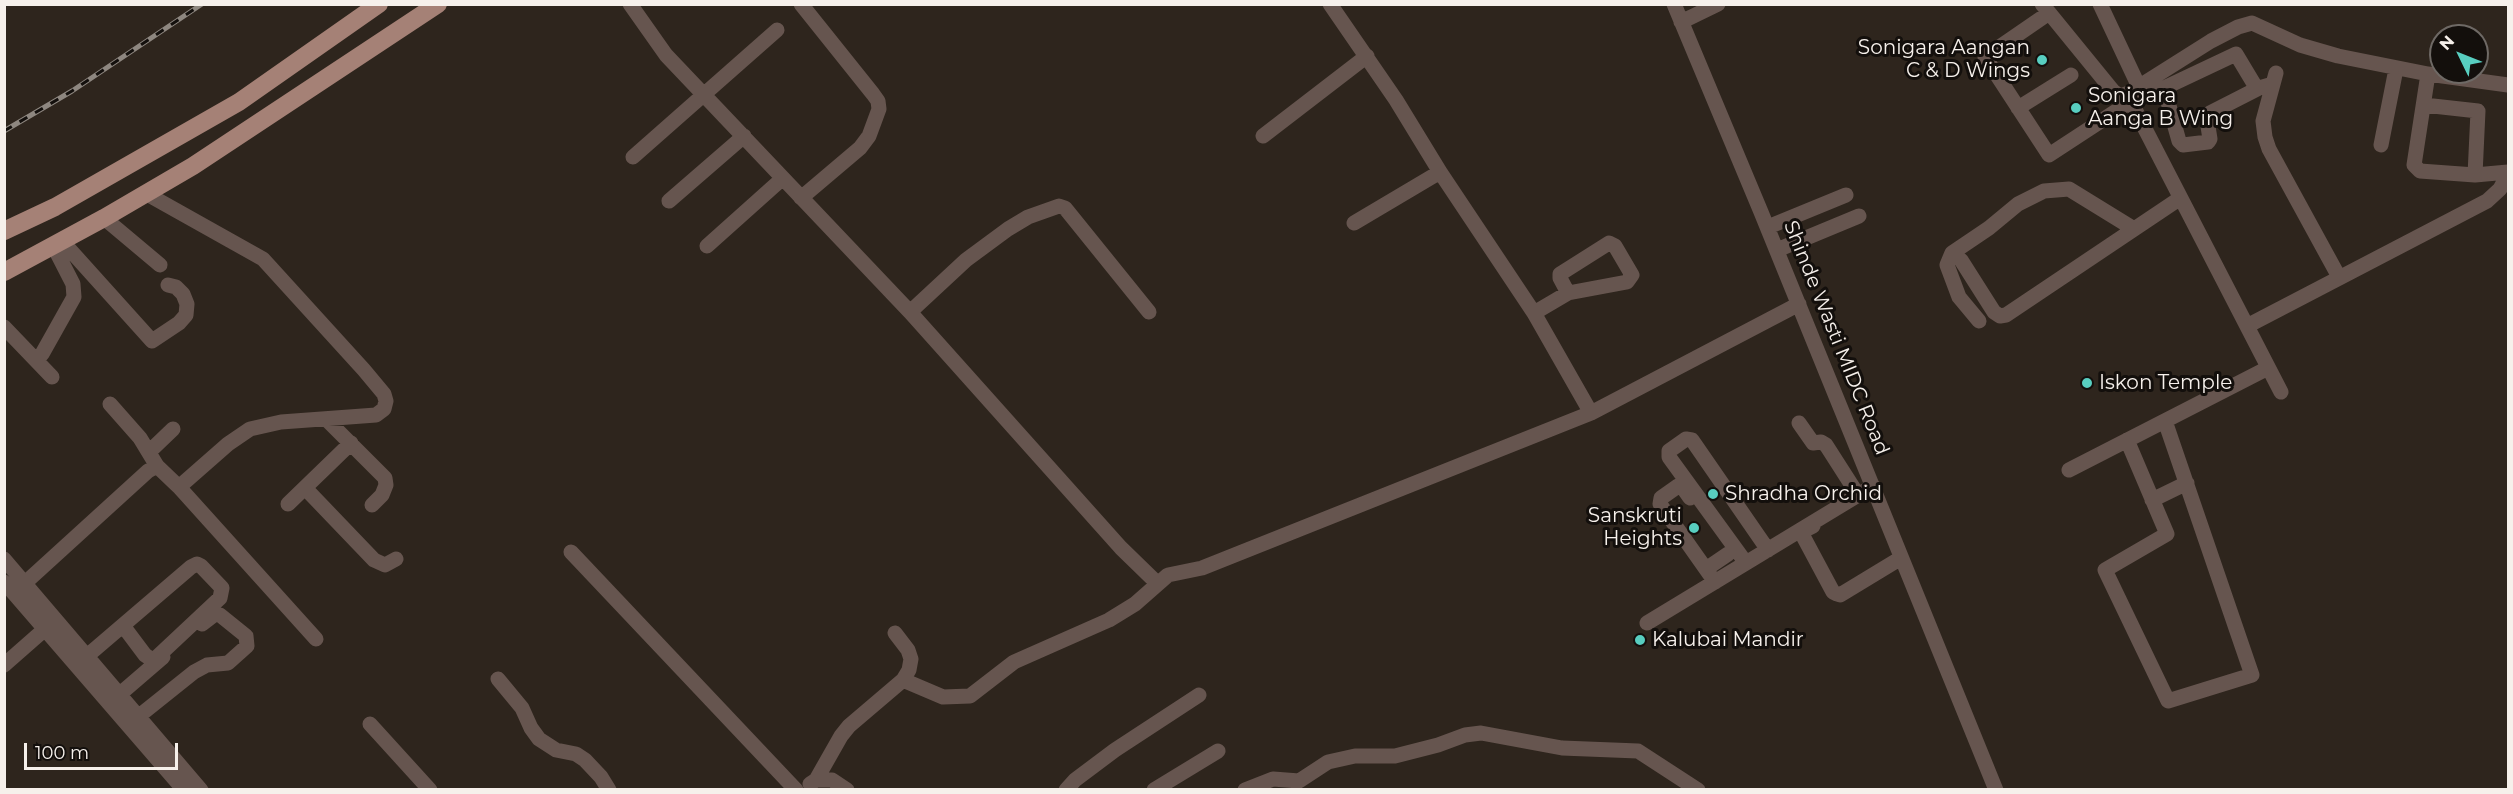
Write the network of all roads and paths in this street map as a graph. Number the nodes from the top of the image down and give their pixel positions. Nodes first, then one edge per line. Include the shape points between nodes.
1 (379, 4) edge
2 (438, 4) edge
3 (630, 4) edge
4 (801, 4) edge
5 (1330, 4) edge
6 (1674, 4) edge
7 (2100, 4) edge
8 (1713, 6) edge
9 (2046, 9) edge
10 (1681, 22) junction
11 (777, 30) dead end
12 (1367, 56) junction
13 (2396, 69) junction
14 (2428, 74) junction
15 (2071, 75) dead end
16 (2508, 85) edge
17 (2164, 88) junction
18 (2257, 89) junction
19 (703, 94) junction
20 (2132, 95) junction
21 (2424, 105) junction
22 (2018, 108) junction
23 (744, 136) junction
24 (1263, 136) dead end
25 (2381, 145) dead end
26 (633, 157) dead end
27 (1440, 172) junction
28 (2508, 173) edge
29 (2475, 175) junction
30 (783, 178) junction
31 (147, 194) junction
32 (1846, 195) dead end
33 (801, 198) junction
34 (2179, 199) junction
35 (669, 201) dead end
36 (1859, 216) dead end
37 (104, 218) junction
38 (1783, 221) junction
39 (1354, 223) dead end
40 (1768, 227) junction
41 (2134, 230) junction
42 (4, 231) edge
43 (57, 243) junction
44 (1793, 243) junction
45 (707, 246) dead end
46 (1777, 250) junction
47 (1961, 260) dead end
48 (160, 266) dead end
49 (4, 272) edge
50 (2339, 277) junction
51 (168, 285) dead end
52 (1568, 293) dead end
53 (1799, 304) junction
54 (910, 312) junction
55 (1149, 312) dead end
56 (1534, 313) junction
57 (1979, 321) dead end
58 (2247, 326) junction
59 (4, 327) edge
60 (42, 354) dead end
61 (2268, 368) junction
62 (52, 377) dead end
63 (2281, 392) dead end
64 (110, 404) dead end
65 (1591, 413) junction
66 (326, 419) junction
67 (2165, 420) junction
68 (1799, 423) dead end
69 (173, 429) dead end
70 (2127, 440) junction
71 (351, 443) junction
72 (149, 452) junction
73 (157, 466) junction
74 (2069, 470) dead end
75 (2187, 483) junction
76 (179, 487) junction
77 (305, 488) junction
78 (1874, 489) junction
79 (1858, 495) junction
80 (2152, 500) junction
81 (288, 504) dead end
82 (372, 505) dead end
83 (1758, 534) junction
84 (1768, 550) junction
85 (1732, 551) junction
86 (571, 552) dead end
87 (1901, 558) junction
88 (4, 559) edge
89 (396, 559) dead end
90 (1741, 565) junction
91 (1710, 575) junction
92 (4, 582) edge
93 (25, 583) junction
94 (1157, 583) junction
95 (1647, 623) dead end
96 (124, 627) junction
97 (45, 628) junction
98 (895, 633) dead end
99 (316, 639) dead end
100 (87, 656) junction
101 (4, 665) edge
102 (498, 679) dead end
103 (903, 680) junction
104 (120, 694) junction
105 (1199, 696) dead end
106 (138, 716) junction
107 (370, 723) dead end
108 (1218, 751) dead end
109 (816, 780) junction
110 (184, 789) edge
111 (201, 789) edge
112 (430, 789) edge
113 (609, 789) edge
114 (798, 789) edge
115 (847, 789) edge
116 (1066, 789) edge
117 (1154, 789) edge
118 (1245, 789) edge
119 (1698, 789) edge
120 (1996, 789) edge

1 - 42 main road via 239,102 55,207
2 - 31 main road
3 - 19 street via 666,55
4 - 33 street via 873,94 879,109 860,148
5 - 12 street
6 - 10 street, Shinde Wasti MIDC Road
7 - 20 street
8 - 10 street
9 - 20 street via 2113,91 2120,96
9 - 22 street via 1985,57
10 - 40 street, Shinde Wasti MIDC Road
11 - 19 street
12 - 24 street
12 - 27 street
13 - 14 street
13 - 20 street via 2308,47 2252,23 2211,41
13 - 25 street
14 - 16 street
14 - 21 street
15 - 22 street
17 - 18 street via 2236,54
17 - 18 street via 2183,145 2208,142 2210,113
17 - 20 street
18 - 50 street via 2274,78 2263,121 2265,137
19 - 23 street
19 - 26 street
20 - 22 street via 2049,156
20 - 34 street
21 - 29 street via 2478,111
21 - 29 street via 2416,168
23 - 30 street
23 - 35 street
27 - 39 street
27 - 56 street
28 - 29 street
28 - 50 street via 2500,189 2487,201
30 - 33 street
30 - 45 street
31 - 37 main road
31 - 66 street via 263,259 384,394 384,409 376,415
32 - 38 street
33 - 54 street
34 - 41 street
34 - 58 street
36 - 44 street
37 - 43 main road
37 - 48 street
38 - 40 street
38 - 44 street
40 - 46 street, Shinde Wasti MIDC Road
41 - 47 street via 2006,315 1994,312
41 - 57 street via 2069,189 2044,191 2018,204 1952,253 1947,265 1959,297
43 - 49 main road
43 - 51 street via 152,341 186,315 183,294
43 - 60 street via 74,297
44 - 46 street
46 - 53 street, Shinde Wasti MIDC Road
50 - 58 street
52 - 56 street
53 - 65 street
53 - 78 street, Shinde Wasti MIDC Road
54 - 55 street via 966,260 1008,229 1059,206 1065,208
54 - 94 street via 1121,548
56 - 65 street
58 - 61 street
59 - 62 street
61 - 63 street
61 - 67 street
64 - 72 street
65 - 94 street via 1202,568 1168,575
66 - 71 street
66 - 76 street via 250,429
67 - 70 street
67 - 75 street
68 - 79 street via 1813,443 1826,445
69 - 72 street
70 - 74 street
70 - 80 street
71 - 77 street
71 - 82 street via 385,478 382,495
72 - 73 street
73 - 76 street
73 - 93 street
75 - 80 street
75 - 80 street via 2252,675 2168,701 2105,570 2167,534
76 - 99 street
77 - 81 street
77 - 89 street via 374,560 385,565
78 - 79 street
78 - 87 street, Shinde Wasti MIDC Road
78 - 87 street via 1805,530 1803,536 1833,592 1840,595
79 - 84 street
83 - 84 street
83 - 85 street
83 - 85 street via 1692,440 1686,439 1669,451 1669,457
84 - 90 street
85 - 90 street
85 - 91 street
85 - 91 street via 1683,488 1678,486 1661,498 1660,504
86 - 114 street
87 - 120 street, Shinde Wasti MIDC Road
88 - 93 street
90 - 91 street
91 - 95 street
92 - 97 street
93 - 100 street
94 - 103 street via 1135,604 1109,620 1014,662 970,696 943,697
96 - 96 street via 197,564 222,588 220,598 156,658 145,655
96 - 100 street
97 - 101 street
97 - 110 street
98 - 103 street via 911,659
100 - 104 street
102 - 113 street via 515,697 539,739 585,760
103 - 109 street via 849,726
104 - 106 street
104 - 106 street via 215,614 246,636 247,646 228,663 207,664
105 - 116 street via 1115,750
106 - 111 street
107 - 112 street
108 - 117 street
109 - 114 street
109 - 115 street via 832,780
118 - 119 street via 1274,779 1299,781 1328,762 1355,756 1395,756 1481,733 1562,748 1638,751

